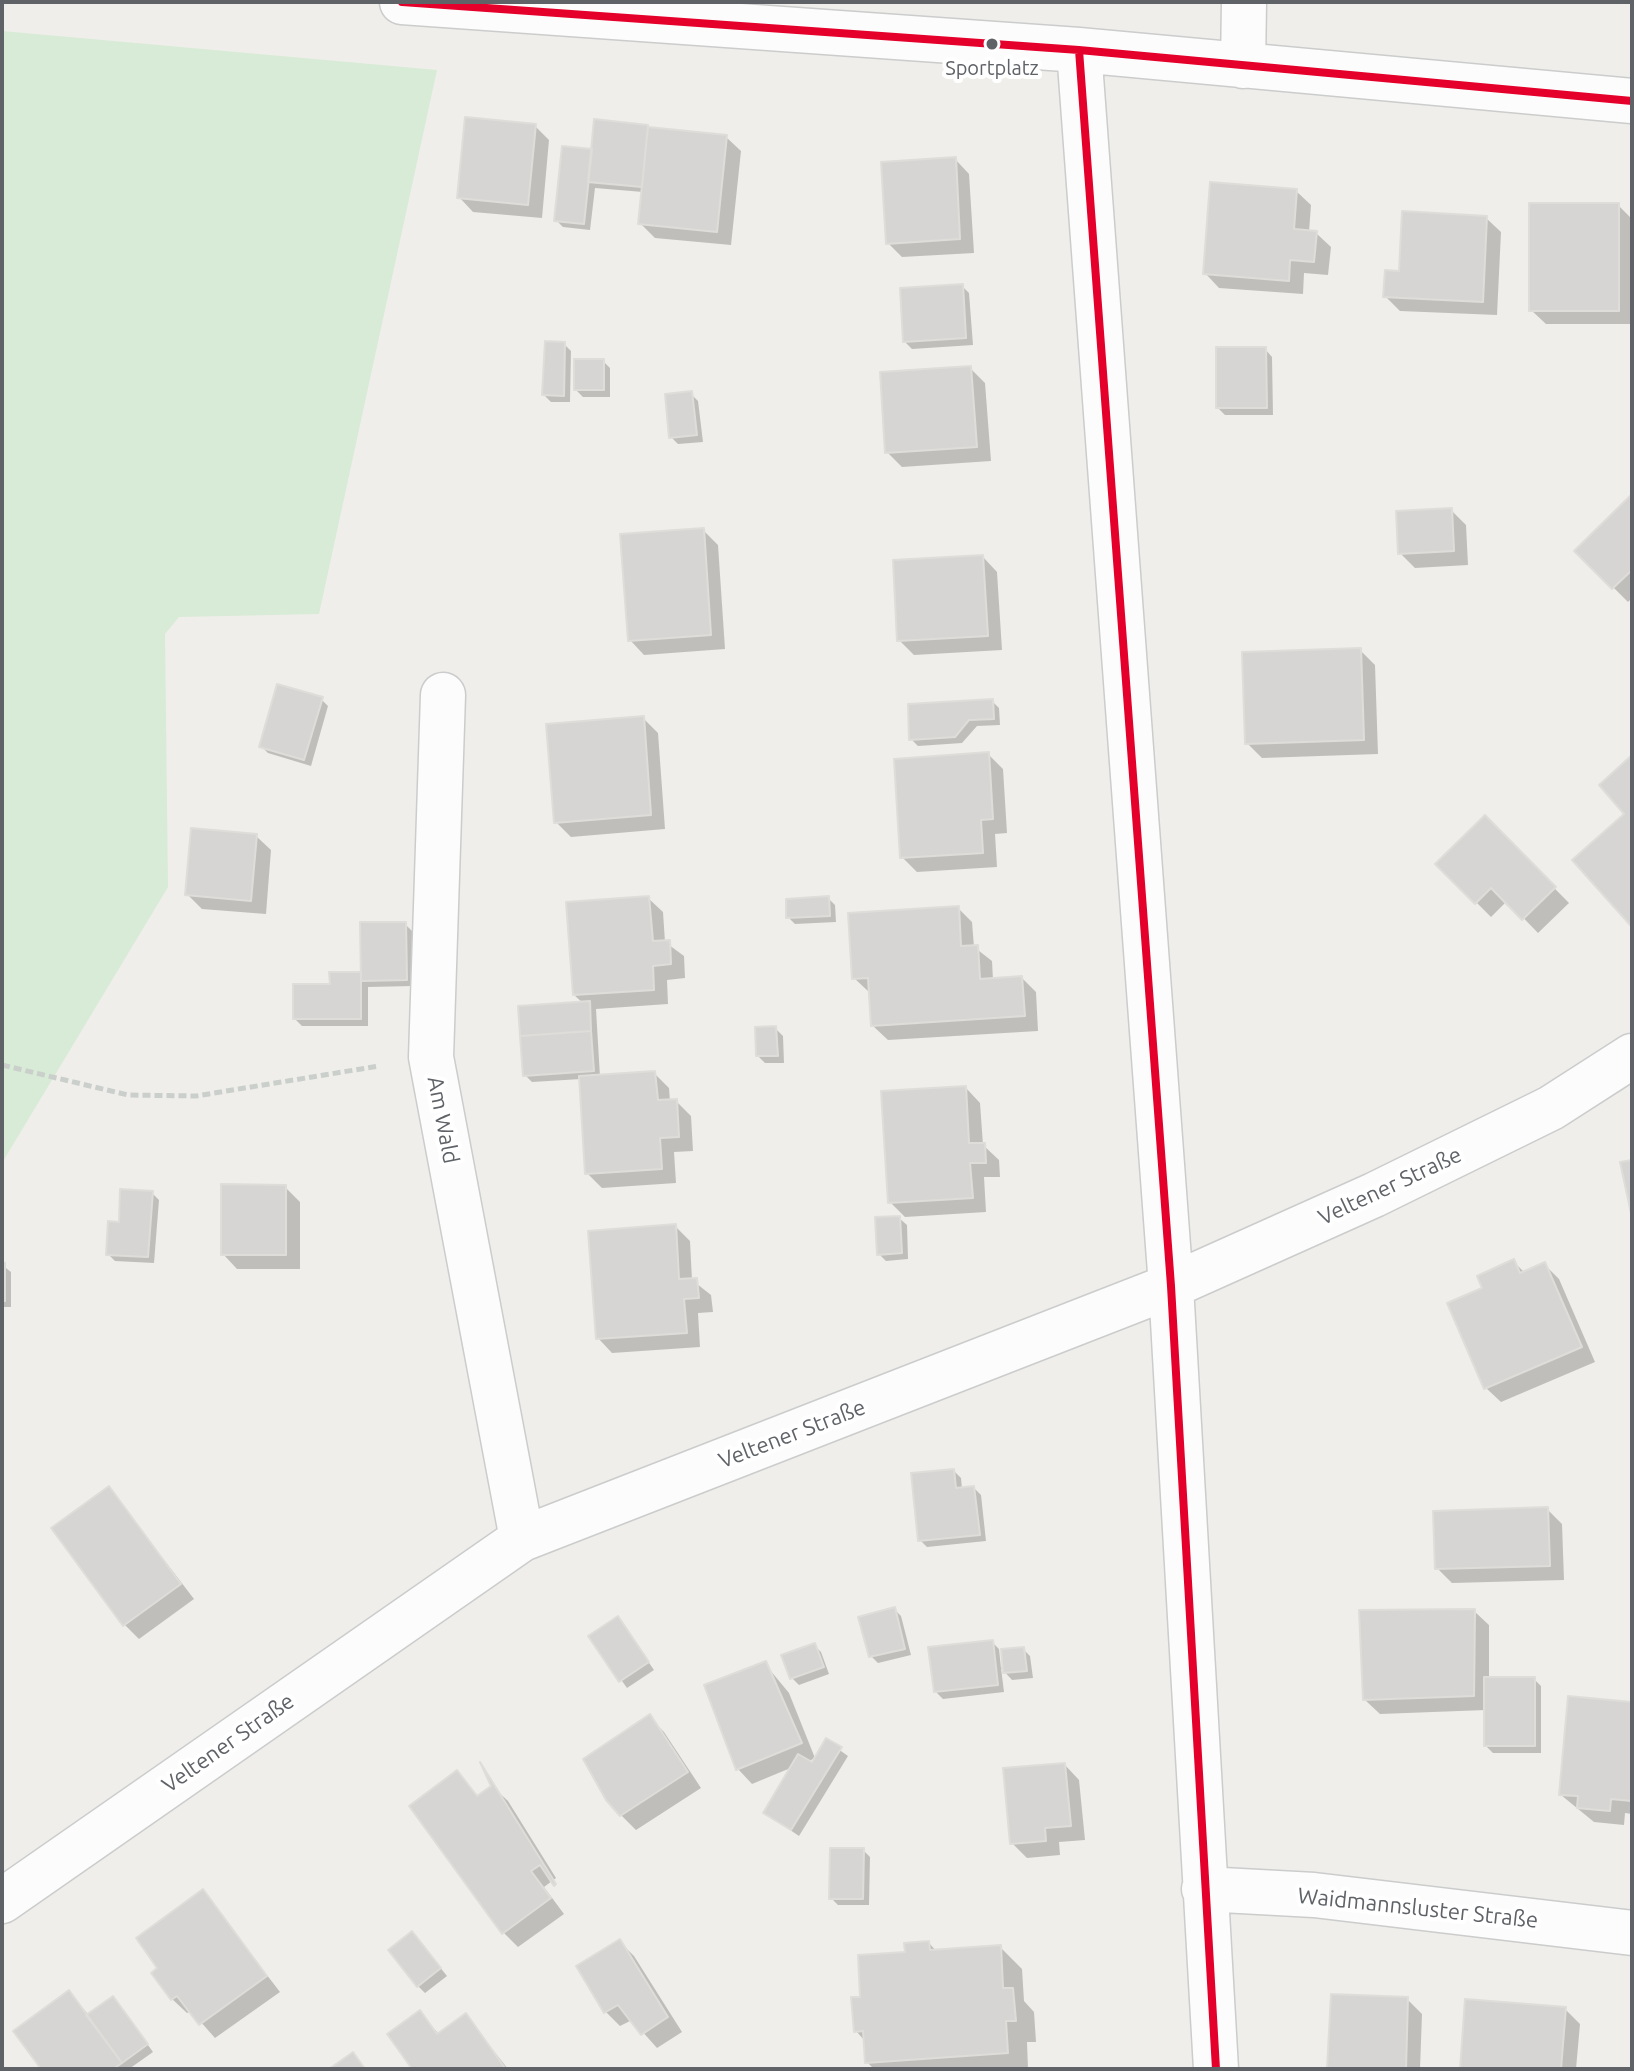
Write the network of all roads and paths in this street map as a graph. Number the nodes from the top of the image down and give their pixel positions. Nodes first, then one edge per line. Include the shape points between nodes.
1 (402, 2) edge
2 (1244, 2) edge
3 (1079, 50) junction
4 (1243, 66) junction
5 (1632, 101) edge
6 (443, 695) dead end
7 (1632, 1056) edge
8 (431, 1057) junction
9 (2, 1065) edge
10 (1171, 1286) junction
11 (522, 1539) junction
12 (1204, 1889) junction
13 (2, 1901) edge
14 (1632, 1933) edge
15 (1216, 2069) edge

1 - 3 street
2 - 4 street
3 - 4 street
3 - 10 street
4 - 5 street
6 - 8 street, Am Wald
7 - 10 street, Veltener Straße via 1551,1108
8 - 9 path via 196,1096 128,1095
8 - 11 street, Am Wald
10 - 11 street, Veltener Straße
10 - 12 street
11 - 13 street, Veltener Straße
12 - 14 street, Waidmannsluster Straße via 1314,1895
12 - 15 street

